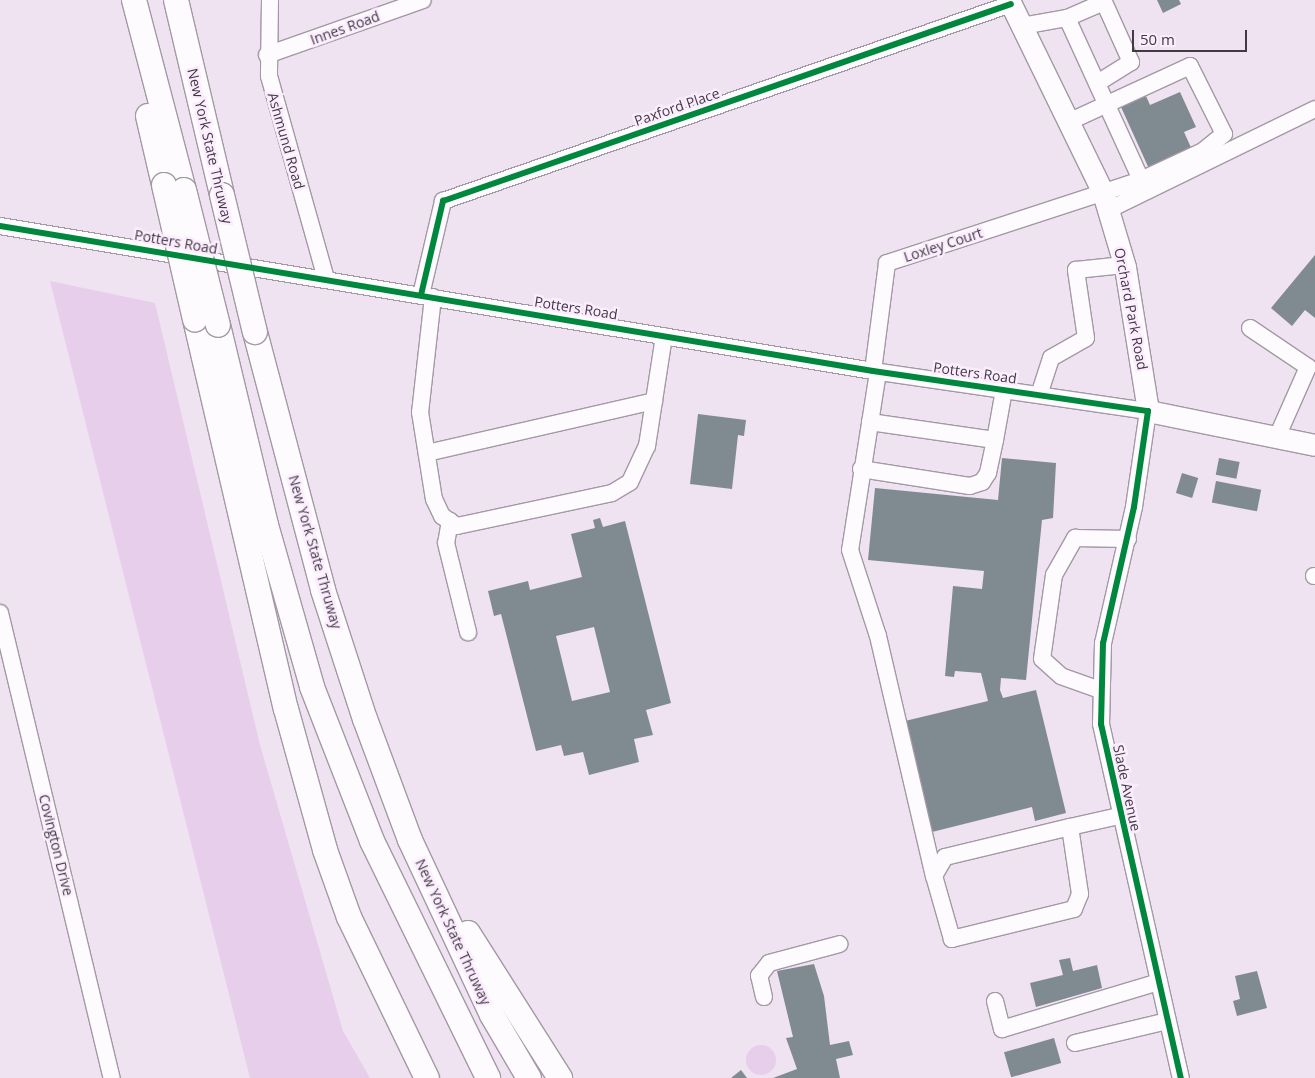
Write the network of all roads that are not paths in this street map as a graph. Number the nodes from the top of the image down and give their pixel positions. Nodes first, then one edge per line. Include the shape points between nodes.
1 (121, 0) edge
2 (134, 0) edge
3 (176, 0) edge
4 (270, 0) edge
5 (423, 0) edge
6 (1010, 2) edge
7 (1067, 18) junction
8 (1022, 26) junction
9 (267, 56) junction
10 (1097, 83) junction
11 (1106, 103) junction
12 (1315, 109) edge
13 (1068, 122) junction
14 (1141, 180) junction
15 (174, 187) junction
16 (1105, 202) junction
17 (0, 226) edge
18 (1124, 264) junction
19 (326, 279) junction
20 (427, 296) junction
21 (1250, 328) dead end
22 (664, 336) junction
23 (876, 371) junction
24 (1004, 390) junction
25 (1039, 396) junction
26 (654, 401) junction
27 (1148, 411) junction
28 (870, 422) junction
29 (1277, 437) junction
30 (995, 440) junction
31 (1315, 445) edge
32 (427, 454) junction
33 (861, 469) junction
34 (450, 521) junction
35 (1128, 539) junction
36 (0, 613) edge
37 (468, 632) dead end
38 (1100, 690) junction
39 (1119, 816) junction
40 (1070, 827) junction
41 (410, 840) junction
42 (934, 876) junction
43 (840, 944) dead end
44 (1159, 982) junction
45 (764, 997) dead end
46 (995, 1001) dead end
47 (1167, 1021) junction
48 (1075, 1043) dead end
49 (112, 1078) edge
50 (427, 1078) edge
51 (488, 1078) edge
52 (529, 1078) edge
53 (560, 1078) edge
54 (1181, 1078) edge

1 - 15 highway
2 - 15 highway
3 - 41 highway, New York State Thruway, bridge via 255,332 324,590
4 - 9 street, Ashmund Road
5 - 9 street, Innes Road
6 - 8 main road, Orchard Park Road
6 - 20 street, Paxford Place via 443,201
7 - 8 street
7 - 10 street
7 - 10 street via 1104,2 1131,62
8 - 13 main road, Orchard Park Road
9 - 19 street, Ashmund Road via 272,91
10 - 11 street
11 - 13 street
11 - 14 street
11 - 14 street via 1190,66 1224,134 1203,151
12 - 16 street
13 - 16 main road, Orchard Park Road
14 - 16 street
15 - 50 highway, bridge via 195,320 270,644 325,850 349,917
15 - 51 highway, bridge via 218,326 266,525 312,687 372,841
16 - 18 main road, Orchard Park Road
16 - 23 street, Loxley Court via 887,263
17 - 19 street, Potters Road
18 - 25 street via 1076,270 1086,338 1051,358
18 - 27 main road, Orchard Park Road
19 - 20 street, Potters Road
20 - 22 street, Potters Road
20 - 32 street via 420,412
21 - 29 street via 1308,367
22 - 23 street, Potters Road
22 - 26 street
23 - 24 street, Potters Road
23 - 28 street
24 - 25 street, Potters Road
24 - 30 street
25 - 27 street, Potters Road
26 - 32 street
26 - 34 street via 639,468 630,482 612,493 457,526
27 - 29 main road
27 - 35 street, Slade Avenue
28 - 30 street
28 - 33 street
29 - 31 main road
30 - 33 street via 988,473 982,482 970,486
32 - 34 street via 434,500
33 - 42 street via 850,550 878,636
34 - 37 street via 446,543
35 - 38 street, Slade Avenue via 1103,643
35 - 38 street via 1075,538 1054,575 1042,659 1061,676
36 - 49 street, Covington Drive
38 - 39 street, Slade Avenue via 1101,724
39 - 40 street
39 - 44 street, Slade Avenue
40 - 42 street via 945,858
40 - 42 street via 1080,894 1074,909 952,939
41 - 52 highway, New York State Thruway via 492,1015
41 - 53 highway
43 - 45 street via 770,963 759,976
44 - 46 street via 1002,1029
44 - 47 street, Slade Avenue
47 - 48 street
47 - 54 street, Slade Avenue

